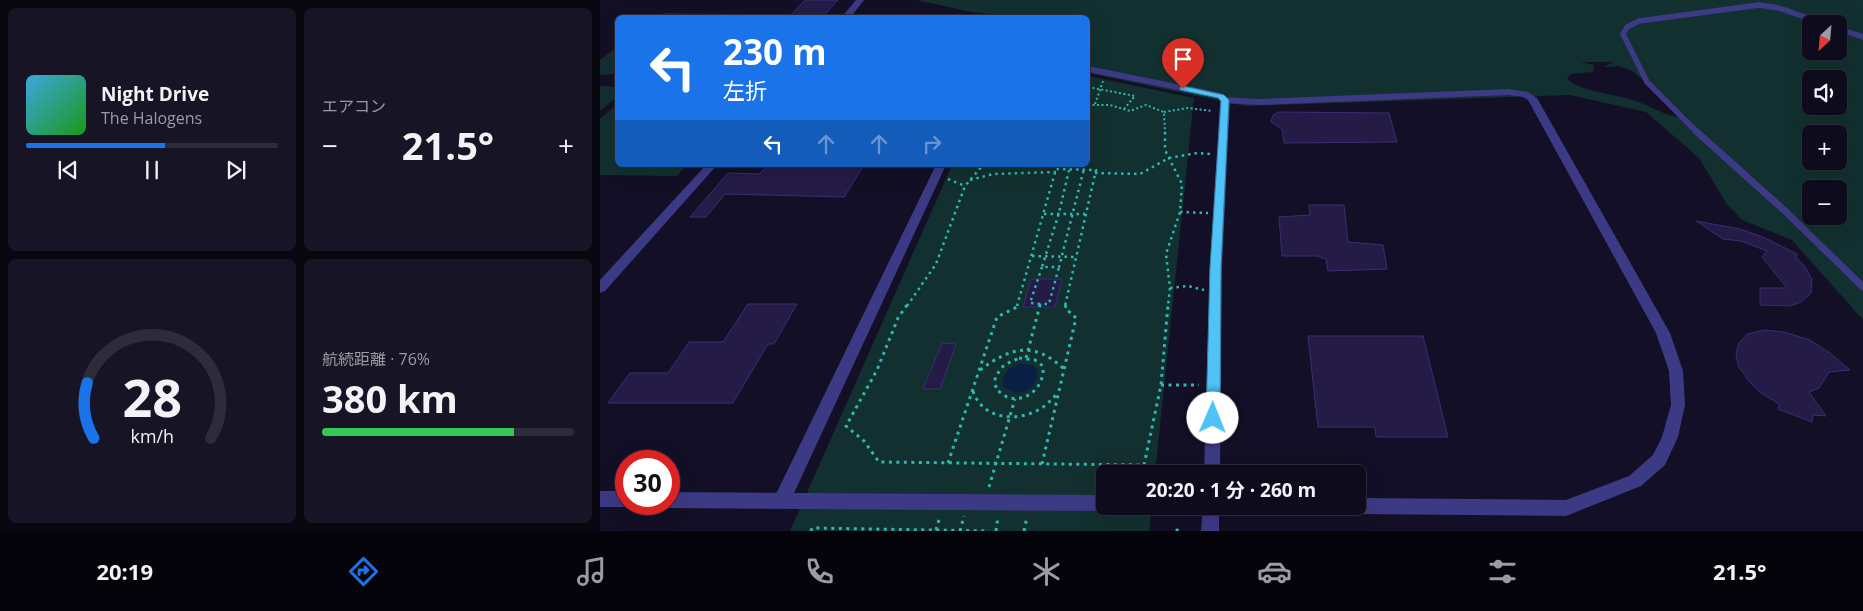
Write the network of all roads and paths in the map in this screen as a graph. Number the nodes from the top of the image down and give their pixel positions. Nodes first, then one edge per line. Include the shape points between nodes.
1 (860, 0) edge
2 (848, 15) edge
3 (1802, 16) edge
4 (1848, 32) edge
5 (1863, 37) edge
6 (1090, 69) edge
7 (1104, 78) dead end
8 (1090, 87) edge
9 (1099, 89) junction
10 (1225, 100) junction
11 (1095, 104) junction
12 (1090, 105) edge
13 (1124, 109) junction
14 (1216, 111) dead end
15 (1164, 112) junction
16 (1214, 154) dead end
17 (1169, 158) junction
18 (710, 167) edge
19 (981, 167) edge
20 (1069, 169) junction
21 (1084, 169) junction
22 (941, 172) edge
23 (1056, 172) junction
24 (1096, 173) junction
25 (969, 180) junction
26 (964, 186) junction
27 (1180, 212) junction
28 (1059, 213) junction
29 (1212, 213) dead end
30 (1044, 214) junction
31 (1072, 214) junction
32 (1086, 214) junction
33 (1032, 256) junction
34 (1045, 256) junction
35 (1062, 256) junction
36 (1076, 257) junction
37 (1042, 267) junction
38 (1059, 267) junction
39 (1863, 287) edge
40 (600, 288) edge
41 (1170, 288) junction
42 (1208, 291) dead end
43 (1040, 304) junction
44 (1029, 349) junction
45 (1026, 358) junction
46 (1064, 369) junction
47 (979, 372) junction
48 (1161, 385) junction
49 (1203, 385) dead end
50 (973, 389) junction
51 (1059, 392) junction
52 (1015, 399) junction
53 (1009, 417) junction
54 (948, 463) junction
55 (996, 464) junction
56 (1042, 464) junction
57 (1212, 465) edge
58 (989, 487) dead end
59 (600, 499) edge
60 (615, 500) edge
61 (680, 500) edge
62 (782, 500) junction
63 (1096, 503) edge
64 (1366, 506) edge
65 (1211, 515) edge
66 (940, 516) dead end
67 (964, 516) dead end
68 (998, 517) dead end
69 (1027, 517) dead end
70 (1180, 527) dead end
71 (936, 530) edge
72 (811, 531) edge
73 (960, 531) edge
74 (989, 531) edge
75 (996, 531) edge
76 (1024, 531) edge
77 (1176, 531) edge
78 (1210, 531) edge

1 - 2 street
3 - 39 lane via 1779,8 1749,5 1639,21 1626,27 1623,34 1647,82
4 - 5 lane
6 - 10 street via 1221,96
7 - 9 path
8 - 9 path
9 - 11 path
9 - 13 path via 1135,96
10 - 57 street via 1216,267
10 - 64 street via 1257,102 1525,94 1532,98 1663,333 1676,371 1678,405 1670,437 1659,460 1635,482 1566,508
11 - 12 path
11 - 13 path
13 - 15 path via 1130,111 1146,105
14 - 15 path via 1188,108
15 - 17 path via 1165,150
16 - 17 path via 1196,152
17 - 24 path via 1140,174
17 - 27 path via 1182,184
18 - 40 street
19 - 25 path
20 - 21 path
20 - 23 path via 1056,169
20 - 28 path
21 - 24 path via 1096,170
21 - 31 path
22 - 26 path
22 - 62 street
23 - 25 path via 993,174
23 - 30 path
24 - 32 path
25 - 26 path
26 - 54 path via 936,264 898,318 877,370 846,426 864,442 878,462
27 - 29 path
27 - 41 path via 1166,254
28 - 30 path
28 - 31 path
28 - 34 path
30 - 33 path
31 - 32 path
31 - 35 path
32 - 36 path
33 - 34 path
33 - 47 path via 1017,307 997,317
34 - 35 path
34 - 37 path
35 - 36 path
35 - 38 path
36 - 46 path via 1065,308 1076,318
37 - 38 path
37 - 43 path via 1030,303
38 - 43 path via 1049,304
41 - 42 path via 1188,286
41 - 48 path
43 - 44 path
44 - 45 path
44 - 46 path via 1048,355
44 - 47 path via 1009,352
45 - 52 path via 1041,364 1045,375 1038,389
45 - 52 path via 1004,365 995,377 1000,394
46 - 51 path
47 - 50 path
48 - 49 path
48 - 56 path via 1144,465
50 - 53 path via 979,406 988,412
50 - 54 path
51 - 53 path via 1038,410
51 - 56 path
52 - 53 path
53 - 55 path
54 - 55 path
55 - 56 path
55 - 58 path
59 - 60 street
61 - 62 street
62 - 63 street
65 - 78 street
66 - 71 path
67 - 73 path
68 - 75 path
69 - 76 path
70 - 77 path
71 - 72 path via 812,528
71 - 73 path
73 - 74 path

